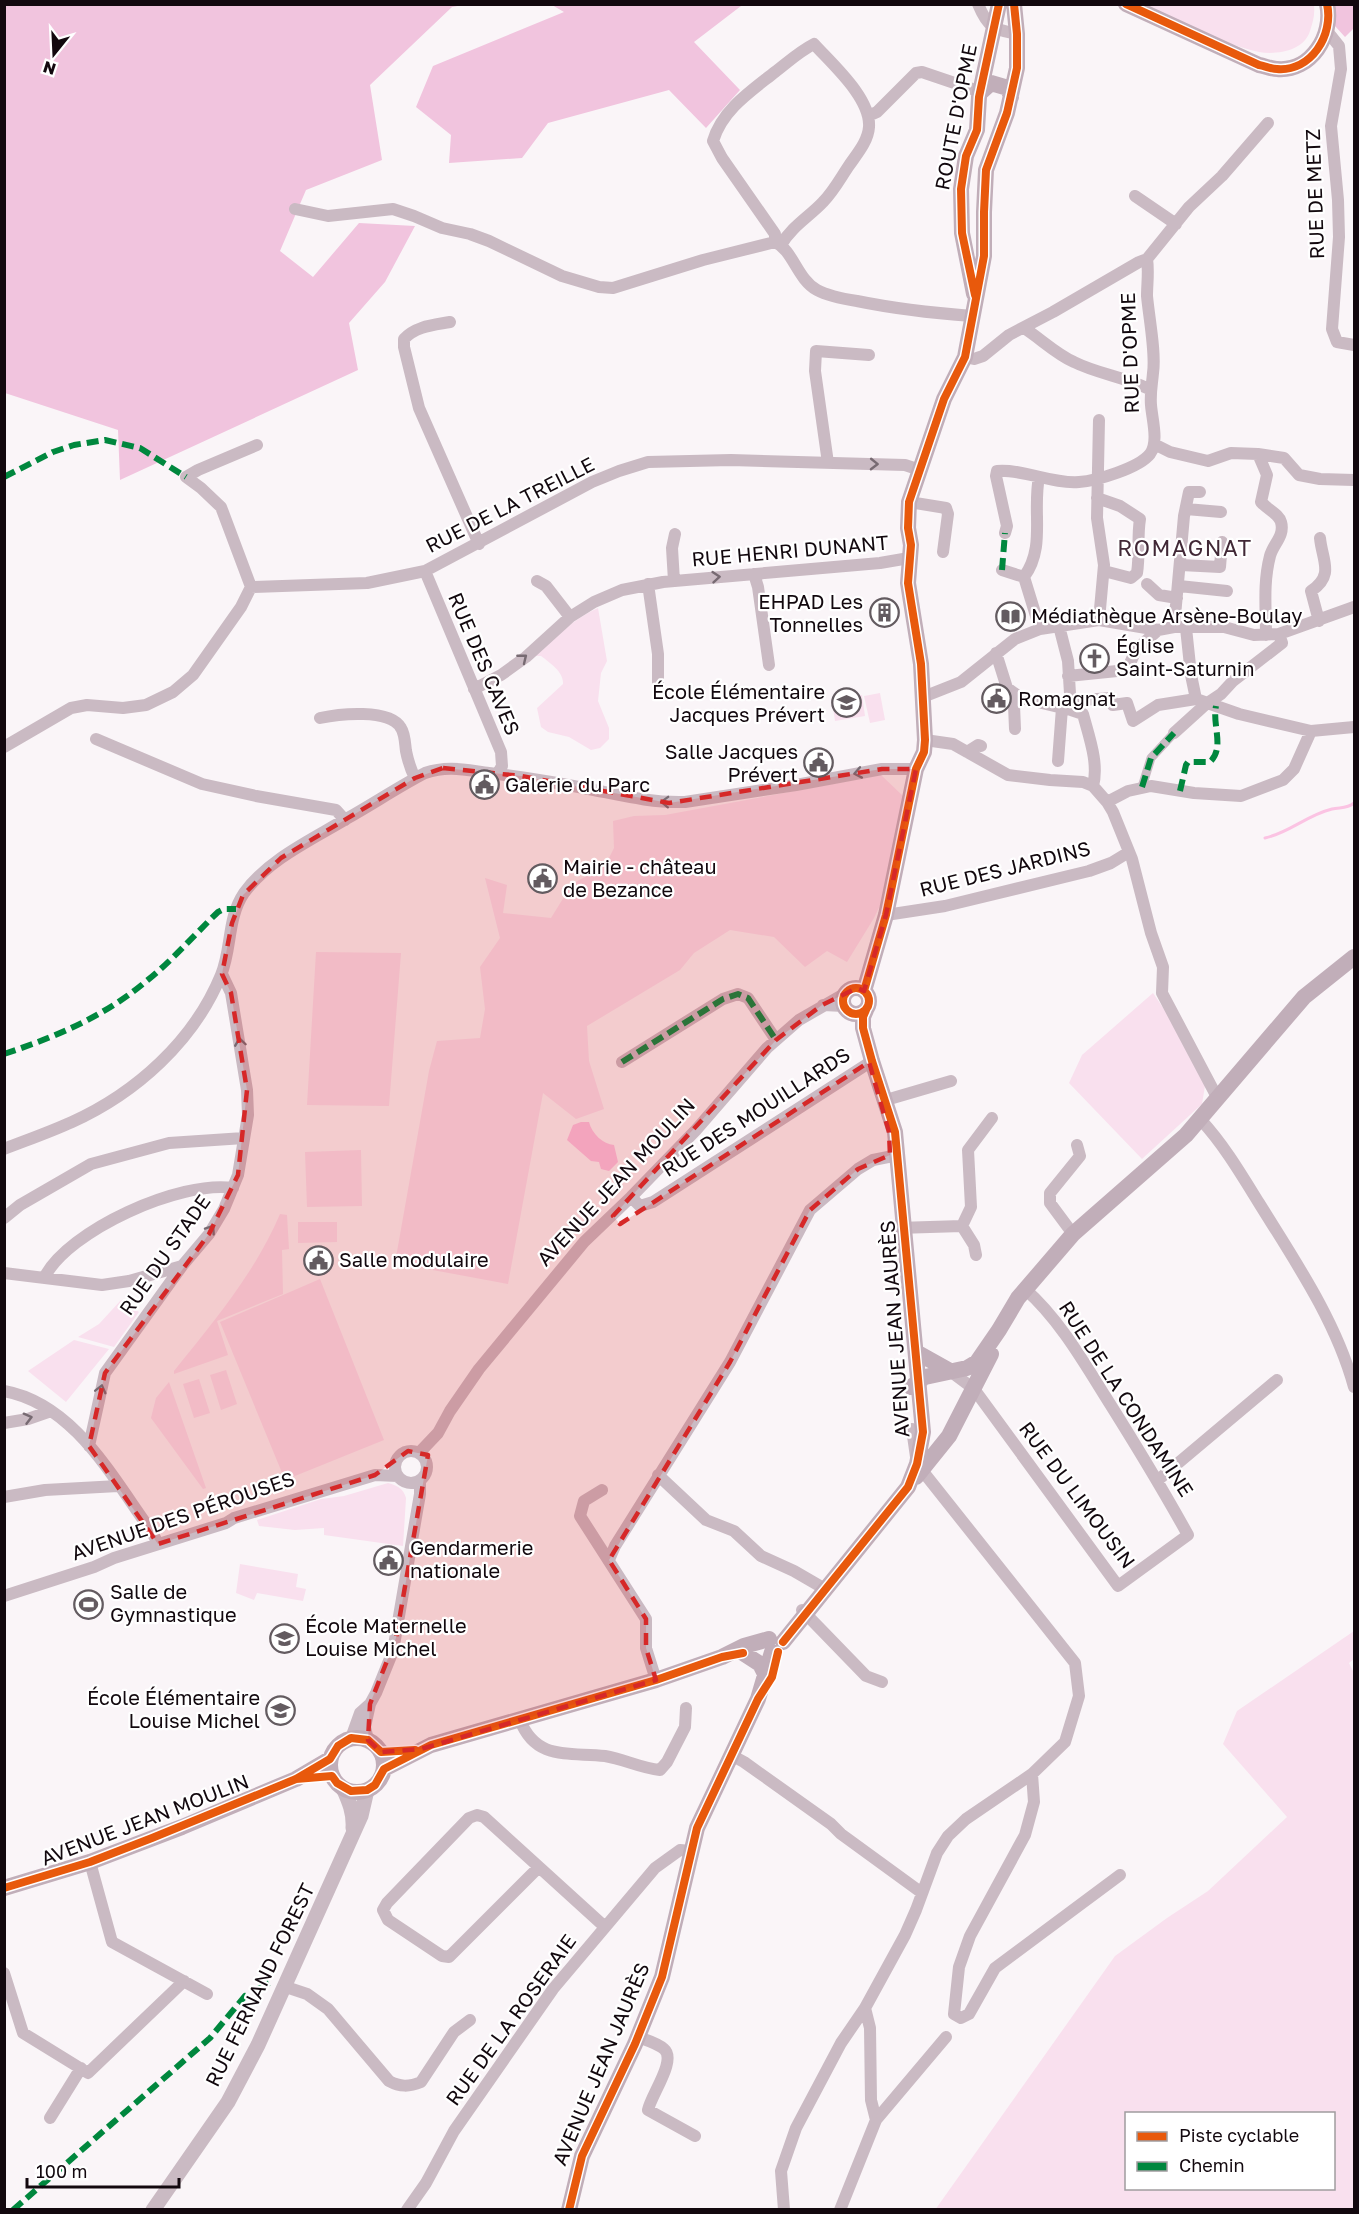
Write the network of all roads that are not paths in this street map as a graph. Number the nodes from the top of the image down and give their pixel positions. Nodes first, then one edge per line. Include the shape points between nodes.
1 (978, 4) edge
2 (999, 4) edge
3 (1014, 4) edge
4 (1126, 4) edge
5 (1327, 4) edge
6 (994, 29) junction
7 (1327, 31) junction
8 (1017, 34) junction
9 (981, 92) junction
10 (1011, 97) junction
11 (868, 116) junction
12 (1268, 123) dead end
13 (1135, 196) dead end
14 (295, 209) dead end
15 (1176, 224) junction
16 (778, 243) junction
17 (965, 256) junction
18 (984, 256) junction
19 (1147, 259) junction
20 (975, 297) junction
21 (972, 316) junction
22 (450, 322) dead end
23 (1024, 328) junction
24 (1354, 345) edge
25 (869, 356) dead end
26 (965, 357) junction
27 (1149, 389) junction
28 (1099, 420) dead end
29 (1154, 444) junction
30 (257, 445) dead end
31 (1258, 454) junction
32 (828, 463) junction
33 (920, 470) junction
34 (1039, 477) junction
35 (1097, 479) junction
36 (1354, 480) edge
37 (1200, 492) dead end
38 (1097, 498) junction
39 (909, 502) junction
40 (1221, 512) dead end
41 (1185, 513) junction
42 (1005, 533) dead end
43 (675, 534) dead end
44 (1320, 538) dead end
45 (1222, 542) dead end
46 (479, 544) junction
47 (943, 552) dead end
48 (909, 563) junction
49 (1181, 565) junction
50 (1002, 570) dead end
51 (425, 571) junction
52 (1104, 571) junction
53 (754, 574) junction
54 (1024, 578) junction
55 (537, 581) dead end
56 (674, 581) junction
57 (1148, 584) dead end
58 (648, 585) junction
59 (251, 587) junction
60 (1227, 591) dead end
61 (1178, 592) junction
62 (1354, 607) edge
63 (570, 616) junction
64 (1099, 620) junction
65 (1319, 621) junction
66 (1059, 626) junction
67 (1180, 628) junction
68 (1040, 629) junction
69 (1158, 630) junction
70 (1279, 634) junction
71 (1266, 635) junction
72 (996, 653) junction
73 (769, 665) dead end
74 (1068, 676) junction
75 (474, 689) junction
76 (658, 690) dead end
77 (1019, 697) junction
78 (922, 698) junction
79 (1201, 701) junction
80 (1068, 706) junction
81 (320, 718) dead end
82 (1354, 728) edge
83 (1015, 729) dead end
84 (1311, 731) junction
85 (1174, 733) joint
86 (96, 739) dead end
87 (925, 740) junction
88 (981, 746) dead end
89 (4, 747) edge
90 (967, 752) junction
91 (1058, 761) dead end
92 (916, 769) junction
93 (498, 773) junction
94 (415, 778) junction
95 (1093, 786) junction
96 (1142, 788) junction
97 (1107, 802) junction
98 (345, 820) junction
99 (1129, 852) junction
100 (885, 918) junction
101 (1354, 957) edge
102 (222, 974) junction
103 (852, 1006) junction
104 (776, 1040) junction
105 (870, 1061) junction
106 (622, 1062) dead end
107 (951, 1082) dead end
108 (886, 1100) junction
109 (1218, 1100) junction
110 (992, 1118) dead end
111 (1201, 1120) junction
112 (244, 1138) junction
113 (1077, 1145) dead end
114 (4, 1149) edge
115 (894, 1155) junction
116 (233, 1188) junction
117 (631, 1197) junction
118 (4, 1218) edge
119 (962, 1226) junction
120 (901, 1227) junction
121 (1073, 1234) junction
122 (975, 1255) dead end
123 (182, 1266) junction
124 (4, 1273) edge
125 (44, 1278) junction
126 (1025, 1289) junction
127 (999, 1330) junction
128 (916, 1352) junction
129 (950, 1371) junction
130 (1277, 1380) dead end
131 (914, 1384) junction
132 (1354, 1387) edge
133 (974, 1389) junction
134 (4, 1391) edge
135 (51, 1411) junction
136 (4, 1423) edge
137 (917, 1430) junction
138 (438, 1433) junction
139 (949, 1436) junction
140 (89, 1446) junction
141 (419, 1452) junction
142 (396, 1461) junction
143 (428, 1465) junction
144 (915, 1466) junction
145 (375, 1475) junction
146 (658, 1475) junction
147 (403, 1479) junction
148 (420, 1480) junction
149 (1158, 1480) junction
150 (118, 1486) junction
151 (602, 1490) dead end
152 (4, 1497) edge
153 (417, 1511) junction
154 (1188, 1535) joint
155 (158, 1544) junction
156 (609, 1560) junction
157 (823, 1588) junction
158 (4, 1596) edge
159 (804, 1612) junction
160 (774, 1645) junction
161 (743, 1653) junction
162 (722, 1658) junction
163 (766, 1676) junction
164 (656, 1680) junction
165 (882, 1682) dead end
166 (758, 1699) junction
167 (686, 1708) dead end
168 (520, 1720) junction
169 (359, 1739) junction
170 (421, 1749) junction
171 (381, 1752) junction
172 (731, 1755) junction
173 (330, 1759) junction
174 (384, 1769) junction
175 (1032, 1774) junction
176 (296, 1779) junction
177 (338, 1782) junction
178 (367, 1790) junction
179 (353, 1833) junction
180 (690, 1851) junction
181 (90, 1862) junction
182 (539, 1867) junction
183 (1120, 1875) dead end
184 (4, 1888) edge
185 (922, 1893) junction
186 (605, 1927) junction
187 (4, 1973) edge
188 (184, 1982) junction
189 (286, 1987) junction
190 (207, 1994) dead end
191 (865, 2008) junction
192 (470, 2020) dead end
193 (946, 2037) dead end
194 (636, 2040) junction
195 (81, 2068) junction
196 (50, 2118) dead end
197 (876, 2120) junction
198 (695, 2136) dead end
199 (153, 2210) edge
200 (407, 2210) edge
201 (569, 2210) edge
202 (784, 2210) edge
203 (840, 2210) edge

1 - 6 street, ROUTE D'OPME
2 - 6 main road, ROUTE D'OPME
3 - 8 main road, ROUTE D'OPME
4 - 7 main road via 1278,70 1292,68 1316,53
5 - 7 main road
6 - 8 street, ROUTE D'OPME
6 - 9 main road, ROUTE D'OPME
7 - 24 street, RUE DE METZ via 1339,46 1341,69 1331,126 1339,237 1332,329 1337,342
8 - 10 main road, ROUTE D'OPME via 1017,68
9 - 10 main road via 997,84 1008,88
9 - 11 street via 916,73 877,112
9 - 17 main road, ROUTE D'OPME via 974,139 962,175 960,214
10 - 18 main road, ROUTE D'OPME via 986,170
11 - 16 street via 866,138 859,152 824,201
11 - 16 street via 864,102 814,44 745,96 716,129 713,141 722,158 776,234
12 - 15 street
13 - 15 street
14 - 16 street via 328,216 393,209 489,241 562,276 599,287 614,288 703,260
15 - 19 street
16 - 21 street via 803,278 817,290 842,299 926,314
17 - 18 main road
17 - 20 main road, ROUTE D'OPME
18 - 20 main road, ROUTE D'OPME
19 - 23 street
19 - 27 street, RUE D'OPME via 1154,373
20 - 21 main road, ROUTE D'OPME
21 - 26 main road, ROUTE D'OPME
22 - 46 street via 408,334 404,347 419,408
23 - 26 street via 983,356
23 - 27 street via 1073,362
25 - 32 street via 816,351 815,371
26 - 33 main road, ROUTE D'OPME via 945,399
27 - 29 street, RUE D'OPME
28 - 35 street
29 - 31 street via 1208,461 1231,453
29 - 35 street via 1150,454 1137,463
30 - 59 street via 186,477 220,507
31 - 36 street via 1284,458 1299,475
31 - 71 street via 1267,475 1262,502 1282,523 1281,535 1270,552 1266,577
32 -> 33 street, RUE DE LA TREILLE via 905,465
32 - 46 street, RUE DE LA TREILLE via 648,462 592,482
33 - 39 main road, ROUTE D'OPME
34 - 35 street via 1077,482
34 - 42 street via 998,471
34 - 54 street via 1035,495 1036,550
35 - 38 street
37 - 41 street via 1189,492
38 - 52 street
38 - 52 street via 1140,519 1137,573 1131,578
39 - 47 street via 946,508
39 - 48 main road, ROUTE D'OPME
40 - 41 street
41 - 49 street
43 - 56 street, RUE HENRI DUNANT
44 - 65 street via 1326,573 1321,584 1311,591
45 - 49 street via 1220,567
46 - 51 street, RUE DE LA TREILLE
48 - 53 street, RUE HENRI DUNANT
48 - 78 main road, ROUTE D'OPME
49 - 61 street
50 - 54 street
51 - 59 street, RUE DE LA TREILLE via 366,583
51 - 75 street, RUE DES CAVES
52 - 64 street
56 -> 53 street, RUE HENRI DUNANT
53 - 73 street
54 - 68 street
55 - 63 street via 546,586
56 - 58 street, RUE HENRI DUNANT
57 - 61 street via 1159,595
58 - 63 street, RUE HENRI DUNANT via 604,597
58 - 76 street via 658,654
59 - 89 street via 193,675 173,692 146,705 71,708
60 - 61 street
61 - 67 street
62 - 65 street
75 -> 63 street, RUE HENRI DUNANT via 526,657
64 - 66 street
64 - 69 street
65 - 70 street
66 - 68 street
66 - 74 street
67 - 69 street
67 - 71 street via 1224,627
67 - 79 street
68 - 72 street via 1015,639
69 - 74 street via 1136,650 1127,670
70 - 71 street
70 - 79 street via 1282,643 1221,694
72 - 77 street via 1007,688
72 - 78 street via 961,682
74 - 80 street
75 - 93 street, RUE DES CAVES via 501,752
77 - 80 street
77 - 83 street via 1014,705
78 - 87 main road, ROUTE D'OPME
79 - 80 street via 1158,705 1134,721 1127,703 1113,705 1111,698
79 - 84 street
79 - 85 street
80 - 91 street
80 - 95 street via 1083,714 1092,748
81 - 94 street via 356,714 396,722 403,733
82 - 84 street
84 - 96 street via 1294,769 1283,780 1241,796
85 - 96 street via 1154,754
86 - 98 street via 202,784 336,810
87 - 90 street via 953,744
87 - 92 main road
88 - 90 street
90 - 95 street via 1008,775
92 -> 93 street via 882,769 669,803
92 - 100 main road
93 - 94 street via 451,767
94 - 98 street
95 - 97 street
96 - 97 street
97 - 99 street
98 - 102 street via 269,867 243,895 232,923
99 - 100 street, RUE DES JARDINS via 1089,871
99 - 109 street via 1163,967 1162,993
100 - 103 main road, AVENUE JEAN JAURÈS via 864,991 869,999
101 - 109 main road via 1304,997
112 -> 102 street, RUE DU STADE via 247,1090 231,993
102 - 114 street via 186,1034 140,1081 73,1121
103 - 104 street, AVENUE JEAN MOULIN via 822,1005
103 - 105 main road, AVENUE JEAN JAURÈS
104 - 106 street via 748,998 738,994 723,999
104 - 117 street, AVENUE JEAN MOULIN
105 - 108 main road, AVENUE JEAN JAURÈS
105 - 115 main road, AVENUE JEAN JAURÈS
105 - 117 street, RUE DES MOUILLARDS via 653,1202 640,1206
107 - 108 street
108 - 115 main road, AVENUE JEAN JAURÈS via 895,1132
109 - 111 main road
110 - 119 street via 968,1150 971,1207
111 - 121 main road
111 - 132 street via 1217,1137 1325,1313
112 - 116 street, RUE DU STADE
112 - 118 street via 169,1143 90,1164
113 - 121 street via 1080,1156 1050,1193 1050,1203
115 - 120 main road, AVENUE JEAN JAURÈS
115 - 146 street via 858,1169 810,1210 730,1362
123 -> 116 street, RUE DU STADE via 209,1234
116 - 125 street via 220,1186 188,1192 125,1214 67,1250 49,1267
117 - 138 street, AVENUE JEAN MOULIN via 584,1242 531,1306 480,1369
119 - 120 street
119 - 122 street via 974,1245
120 - 128 main road, AVENUE JEAN JAURÈS
120 - 131 main road, AVENUE JEAN JAURÈS
121 - 126 main road
123 - 125 street via 102,1285
140 -> 123 street, RUE DU STADE via 105,1373
124 - 125 street
126 - 127 main road
126 - 149 street, RUE DE LA CONDAMINE via 1042,1304 1074,1347
127 - 129 main road via 977,1362
127 - 133 main road
128 - 129 main road
128 - 131 main road, AVENUE JEAN JAURÈS
129 - 131 main road
129 - 133 street
130 - 149 street
131 - 137 main road
133 - 139 main road
133 - 154 street, RUE DU LIMOUSIN via 1118,1586
134 - 135 street via 24,1395
136 -> 135 street
135 - 140 street
137 - 139 main road
137 - 144 main road, AVENUE JEAN JAURÈS
138 - 141 street, AVENUE JEAN MOULIN
138 - 143 street, AVENUE JEAN MOULIN
139 - 144 main road
140 - 150 street
141 - 142 street via 408,1451
141 - 143 street
142 - 145 street, AVENUE DES PÉROUSES
142 - 147 street via 396,1472
143 - 148 street
144 - 157 main road, AVENUE JEAN JAURÈS
144 - 157 main road, AVENUE JEAN JAURÈS via 908,1487
144 - 175 street via 1075,1663 1079,1696 1065,1742
145 - 147 street, AVENUE DES PÉROUSES
145 - 155 street, AVENUE DES PÉROUSES
146 - 156 street
146 - 157 street via 706,1520 728,1528 760,1556
147 - 148 street
147 - 153 street
148 - 153 street
149 - 154 street, RUE DE LA CONDAMINE
150 - 152 street via 45,1490
150 - 155 street
151 - 156 street via 584,1501 580,1516
153 - 169 street via 396,1638
155 - 158 street, AVENUE DES PÉROUSES
156 - 164 street via 646,1619 646,1648
157 - 159 main road, AVENUE JEAN JAURÈS
159 - 160 main road, AVENUE JEAN JAURÈS
159 - 165 street via 866,1676
160 - 161 main road
160 - 162 main road via 744,1646
160 - 163 main road, AVENUE JEAN JAURÈS
160 - 166 main road, AVENUE JEAN JAURÈS via 772,1677
161 - 162 main road
161 - 163 main road via 760,1664
162 - 164 main road
163 - 166 main road, AVENUE JEAN JAURÈS
164 - 168 main road
166 - 172 main road, AVENUE JEAN JAURÈS
167 - 168 street via 685,1727 660,1770 605,1756 556,1753 541,1747 527,1734
168 - 170 main road
169 - 171 main road
169 - 173 main road via 338,1746
170 - 171 main road
170 - 174 main road
171 - 174 main road
172 - 180 main road, AVENUE JEAN JAURÈS
172 - 185 street
173 - 176 main road, AVENUE JEAN MOULIN
173 - 177 main road
174 - 178 main road via 375,1785
175 - 183 street via 1034,1802 1025,1835 970,1936 959,1967 954,2014 961,2018 969,2014 995,1968
175 - 185 street via 948,1836
176 - 177 main road, AVENUE JEAN MOULIN
176 - 181 main road, AVENUE JEAN MOULIN
177 - 178 main road via 359,1792
177 - 179 street via 354,1817
178 - 179 street, RUE FERNAND FOREST
179 - 189 street, RUE FERNAND FOREST
180 - 186 street, RUE DE LA ROSERAIE via 680,1850 655,1868
180 - 194 main road, AVENUE JEAN JAURÈS via 662,1977
181 - 184 main road, AVENUE JEAN MOULIN
181 - 188 street via 112,1942
182 - 182 street via 477,1815 469,1818 383,1910 388,1920 449,1957
182 - 186 street
185 - 191 street via 905,1935
186 - 200 street, RUE DE LA ROSERAIE via 553,1989 454,2131
187 - 195 street via 23,2033
188 - 190 street
188 - 195 street via 88,2073
189 - 192 street via 307,1994 328,2009 389,2081 403,2086 421,2082 454,2032
189 - 199 street, RUE FERNAND FOREST via 228,2102
191 - 197 street via 870,2028 871,2100
191 - 202 street via 841,2043 796,2128 781,2171
193 - 197 street
194 - 198 street via 668,2057 648,2110
194 - 201 main road, AVENUE JEAN JAURÈS via 582,2156
195 - 196 street
197 - 203 street

